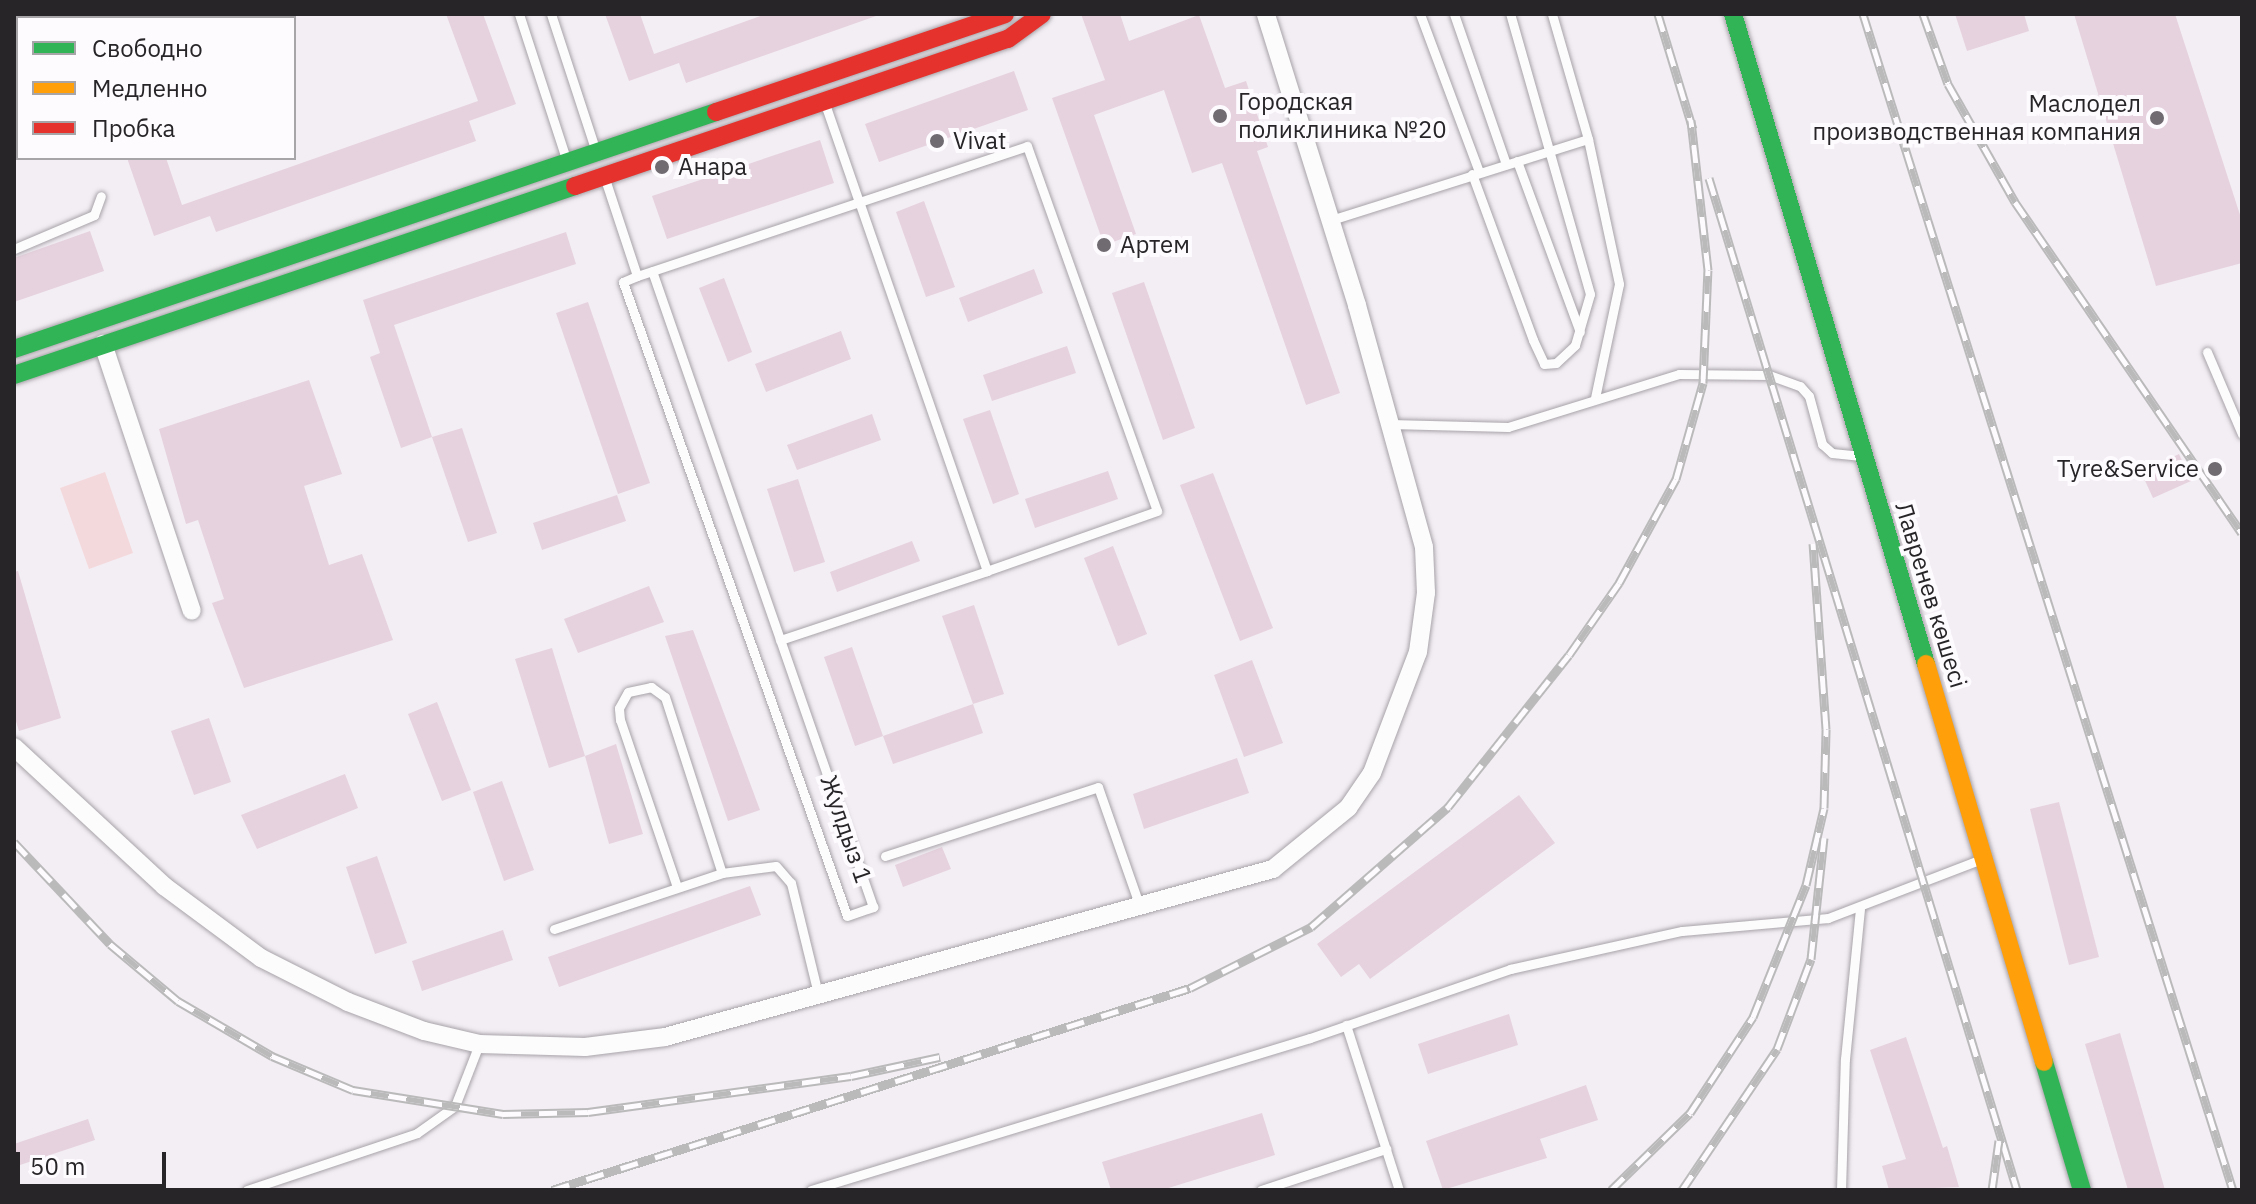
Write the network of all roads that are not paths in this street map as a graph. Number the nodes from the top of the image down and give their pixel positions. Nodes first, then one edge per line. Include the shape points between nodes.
1 (519, 14) edge
2 (551, 14) edge
3 (1005, 14) edge
4 (1042, 14) edge
5 (1266, 14) edge
6 (1420, 14) edge
7 (1454, 14) edge
8 (1510, 14) edge
9 (1552, 14) edge
10 (1733, 14) edge
11 (818, 78) junction
12 (824, 101) junction
13 (1588, 139) junction
14 (1553, 150) junction
15 (596, 152) junction
16 (1517, 161) junction
17 (567, 162) junction
18 (1506, 164) junction
19 (1476, 173) junction
20 (604, 175) junction
21 (573, 186) junction
22 (101, 196) dead end
23 (859, 202) junction
24 (1331, 220) junction
25 (14, 249) edge
26 (652, 271) junction
27 (637, 276) junction
28 (1580, 332) junction
29 (103, 344) junction
30 (14, 349) edge
31 (2207, 352) dead end
32 (14, 375) edge
33 (1595, 398) junction
34 (1390, 424) junction
35 (2242, 434) edge
36 (1864, 456) junction
37 (987, 571) junction
38 (192, 611) dead end
39 (780, 640) junction
40 (14, 747) edge
41 (885, 856) dead end
42 (1985, 858) junction
43 (722, 873) junction
44 (677, 887) junction
45 (1140, 907) junction
46 (1860, 909) junction
47 (554, 929) dead end
48 (819, 998) junction
49 (1346, 1025) junction
50 (479, 1044) junction
51 (1386, 1149) junction
52 (247, 1190) edge
53 (811, 1190) edge
54 (1261, 1190) edge
55 (1399, 1190) edge
56 (1841, 1190) edge
57 (2082, 1190) edge

1 - 17 lane
2 - 15 lane, Жулдыз 1
3 - 11 street
4 - 12 street via 1008,39
5 - 24 street
6 - 19 lane
7 - 18 lane
8 - 14 lane
9 - 13 lane
10 - 36 street, Лавренев көшесі
11 - 12 lane
11 - 15 street
12 - 20 street
12 - 23 lane
13 - 14 lane
13 - 33 lane via 1619,284
14 - 16 lane
14 - 28 lane via 1590,294
15 - 17 street
15 - 20 lane, Жулдыз 1
16 - 18 lane
16 - 28 lane
17 - 21 lane
17 - 30 street
18 - 19 lane
19 - 24 lane
19 - 28 lane via 1544,364 1569,355
20 - 21 street
20 - 27 lane, Жулдыз 1
21 - 29 street
22 - 25 lane via 94,215
23 - 26 lane
23 - 37 lane
23 - 37 lane via 1027,146 1157,511
24 - 34 street
26 - 27 lane
26 - 39 lane, Жулдыз 1
27 - 39 lane, Жулдыз 1 via 623,282 847,916 873,907
29 - 32 street
29 - 38 street
31 - 35 lane
33 - 34 lane via 1508,427
33 - 36 lane via 1679,374 1769,375 1800,386 1809,396 1822,444 1832,453
34 - 45 street via 1424,547 1426,593 1418,652 1372,773 1348,808 1273,869
36 - 42 street, Лавренев көшесі
37 - 39 lane
40 - 50 street via 164,886 261,958 373,1012
41 - 45 lane via 1098,787
42 - 46 lane via 1923,878
42 - 57 street, Лавренев көшесі
43 - 44 lane
43 - 44 lane via 665,697 651,687 628,692 619,708 620,720
43 - 48 lane via 758,865 786,873
44 - 47 lane
45 - 48 street
46 - 49 lane via 1806,923 1682,931 1510,969
46 - 56 lane via 1845,1059
48 - 50 street via 665,1037 585,1047
49 - 51 lane
49 - 53 lane
50 - 52 lane via 455,1106 417,1133
51 - 54 lane
51 - 55 lane

